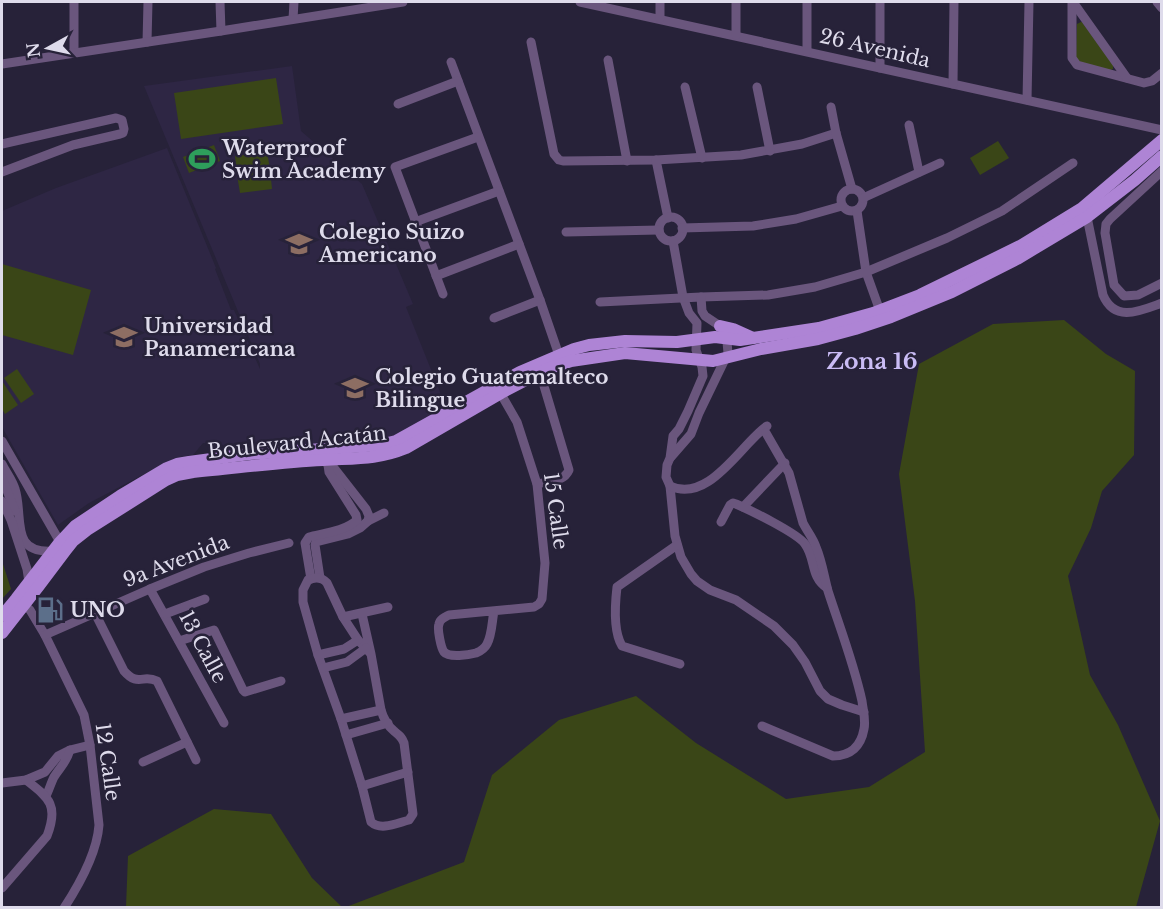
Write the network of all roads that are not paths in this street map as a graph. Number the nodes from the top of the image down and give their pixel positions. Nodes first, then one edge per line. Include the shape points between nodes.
1 (74, 2) edge
2 (148, 2) edge
3 (220, 2) edge
4 (294, 2) edge
5 (403, 2) edge
6 (586, 2) edge
7 (660, 2) edge
8 (736, 2) edge
9 (807, 2) edge
10 (880, 2) edge
11 (954, 2) edge
12 (1029, 2) edge
13 (1072, 2) edge
14 (1157, 2) edge
15 (365, 4) edge
16 (1161, 8) edge
17 (660, 18) junction
18 (293, 19) junction
19 (221, 32) junction
20 (736, 35) junction
21 (147, 42) junction
22 (531, 42) dead end
23 (807, 51) junction
24 (74, 52) junction
25 (608, 60) dead end
26 (451, 62) dead end
27 (2, 64) edge
28 (880, 68) junction
29 (1161, 73) edge
30 (1127, 78) junction
31 (458, 81) junction
32 (953, 84) junction
33 (685, 87) dead end
34 (757, 87) dead end
35 (1027, 100) junction
36 (398, 104) dead end
37 (831, 108) dead end
38 (909, 125) dead end
39 (1161, 130) edge
40 (836, 133) junction
41 (478, 137) junction
42 (1161, 140) edge
43 (2, 144) edge
44 (770, 151) junction
45 (1161, 156) edge
46 (702, 158) junction
47 (656, 160) junction
48 (627, 161) junction
49 (940, 163) dead end
50 (1073, 163) dead end
51 (2, 170) edge
52 (1161, 171) edge
53 (919, 172) junction
54 (852, 189) junction
55 (499, 190) junction
56 (864, 198) junction
57 (842, 206) junction
58 (857, 211) junction
59 (1084, 213) junction
60 (668, 218) junction
61 (416, 222) junction
62 (682, 228) junction
63 (659, 230) junction
64 (566, 232) dead end
65 (673, 240) junction
66 (519, 244) junction
67 (866, 272) junction
68 (436, 276) junction
69 (1161, 283) edge
70 (443, 294) dead end
71 (683, 297) junction
72 (700, 297) junction
73 (540, 300) junction
74 (600, 302) dead end
75 (1161, 303) edge
76 (880, 311) junction
77 (494, 318) dead end
78 (697, 323) junction
79 (720, 326) junction
80 (753, 338) junction
81 (697, 339) junction
82 (726, 339) junction
83 (726, 357) junction
84 (561, 359) junction
85 (699, 360) junction
86 (544, 386) dead end
87 (498, 389) junction
88 (2, 441) edge
89 (325, 458) junction
90 (670, 458) junction
91 (784, 463) junction
92 (2, 465) edge
93 (2, 478) edge
94 (537, 484) junction
95 (670, 486) junction
96 (2, 501) edge
97 (743, 507) junction
98 (2, 510) edge
99 (384, 513) dead end
100 (15, 519) junction
101 (368, 520) junction
102 (721, 522) dead end
103 (353, 526) junction
104 (806, 530) junction
105 (798, 537) junction
106 (289, 543) dead end
107 (677, 545) junction
108 (56, 546) junction
109 (315, 579) junction
110 (29, 582) junction
111 (828, 588) junction
112 (150, 589) junction
113 (205, 599) dead end
114 (20, 602) junction
115 (388, 607) dead end
116 (494, 611) junction
117 (95, 613) junction
118 (165, 614) junction
119 (362, 614) junction
120 (2, 616) edge
121 (343, 617) junction
122 (2, 633) edge
123 (45, 635) junction
124 (358, 640) junction
125 (179, 641) junction
126 (369, 651) junction
127 (318, 655) junction
128 (680, 664) dead end
129 (323, 668) junction
130 (280, 681) dead end
131 (381, 710) junction
132 (864, 712) junction
133 (341, 719) junction
134 (224, 723) dead end
135 (388, 723) junction
136 (762, 726) dead end
137 (346, 735) junction
138 (187, 742) junction
139 (90, 744) junction
140 (196, 760) dead end
141 (143, 762) dead end
142 (408, 772) junction
143 (49, 775) junction
144 (26, 780) junction
145 (2, 783) edge
146 (362, 786) junction
147 (46, 796) junction
148 (2, 888) edge
149 (65, 907) edge

1 - 24 street
2 - 21 street
3 - 19 street
4 - 18 street
5 - 15 street
6 - 17 street, 26 Avenida
7 - 17 street
8 - 20 street
9 - 23 street
10 - 28 street
11 - 32 street
12 - 35 street
13 - 30 street
13 - 30 street via 1074,63
14 - 16 street
15 - 18 street
17 - 20 street, 26 Avenida
18 - 19 street
19 - 21 street
20 - 23 street, 26 Avenida
21 - 24 street
22 - 48 street via 556,157 566,162
23 - 28 street, 26 Avenida
24 - 27 street
25 - 48 street
26 - 31 street
28 - 32 street, 26 Avenida
29 - 30 street via 1147,83
31 - 36 street
31 - 41 street
32 - 35 street, 26 Avenida
33 - 46 street
34 - 44 street
35 - 39 street, 26 Avenida
37 - 40 street
38 - 53 street
40 - 44 street
40 - 54 street
41 - 55 street
41 - 61 street via 395,167
42 - 59 main road, Boulevard Acatán
43 - 51 street via 116,118 122,120 124,129 123,133 73,145
44 - 46 street
45 - 59 main road, Boulevard Acatán via 1135,180
46 - 47 street
47 - 48 street
47 - 60 street
49 - 53 street
50 - 67 street via 1002,211
52 - 69 street via 1110,219 1105,233 1114,285 1125,296 1138,295
53 - 56 street
54 - 56 street
54 - 57 street via 842,195
55 - 61 street
55 - 66 street
56 - 58 street
57 - 58 street via 847,211
57 - 62 street via 753,226
58 - 67 street
59 - 75 street via 1108,305 1122,313
59 - 76 main road, Boulevard Acatán
59 - 83 main road, Boulevard Acatán via 986,276 891,317 818,339
60 - 62 street via 679,221
60 - 63 street via 660,223
61 - 68 street
62 - 65 street via 679,238
63 - 64 street
63 - 65 street via 665,239
65 - 71 street
66 - 68 street
66 - 73 street
67 - 72 street via 768,295
67 - 76 street
68 - 70 street
71 - 72 street
71 - 74 street
71 - 78 street
72 - 79 street via 705,316
73 - 77 street
73 - 84 street
76 - 80 main road, Boulevard Acatán via 819,328
78 - 79 street
78 - 81 street
79 - 80 main road
79 - 82 street
80 - 82 main road, Boulevard Acatán
81 - 82 main road, Boulevard Acatán
81 - 84 main road, Boulevard Acatán via 589,345 574,348
81 - 85 street
82 - 83 street
83 - 85 main road, Boulevard Acatán
83 - 90 street via 691,434
84 - 85 main road, Boulevard Acatán via 625,353
84 - 87 main road, Boulevard Acatán via 520,372
85 - 90 street via 704,376 673,436
86 - 94 street via 568,467 563,478
87 - 89 main road, Boulevard Acatán via 399,451 375,458
87 - 94 street, 15 Calle via 517,422
88 - 108 street
89 - 101 street via 366,509
89 - 103 street via 329,472 356,515
89 - 108 main road, Boulevard Acatán via 249,454 177,464 92,513
89 - 114 main road, Boulevard Acatán via 177,475 87,530
90 - 95 street via 666,477
91 - 95 street via 767,430 758,432 730,464 702,485 685,489
91 - 97 street
91 - 104 street
92 - 100 street via 15,487
93 - 100 street
94 - 116 street, 15 Calle via 545,563 542,599 534,607
95 - 107 street
96 - 100 street
97 - 102 street via 733,503
97 - 105 street
98 - 100 street
99 - 101 street
100 - 108 street via 27,545 43,552
100 - 110 street
101 - 103 street via 360,528
103 - 109 street via 337,537 316,542
103 - 109 street via 309,537 305,543
104 - 105 street
104 - 111 street via 818,552
105 - 111 street via 807,546 818,580
106 - 112 street, 9a Avenida via 204,567
107 - 128 street via 617,587 616,614 622,646
107 - 132 street via 684,564 697,581 758,614 793,645 828,699
108 - 110 main road, Boulevard Acatán
109 - 121 street via 327,583
109 - 127 street via 304,587 302,597
110 - 114 main road, Boulevard Acatán
111 - 132 street
112 - 117 street, 9a Avenida
112 - 118 street, 13 Calle
113 - 118 street
114 - 120 main road, Boulevard Acatán
114 - 122 main road, Boulevard Acatán
114 - 123 street, 12 Calle
115 - 119 street
116 - 116 street, 15 Calle via 442,619 438,626 442,650 452,656 481,651 488,642
117 - 123 street, 9a Avenida
117 - 138 street via 130,678 157,681
118 - 125 street, 13 Calle
119 - 121 street
119 - 126 street
121 - 124 street
123 - 139 street, 12 Calle via 84,715
124 - 126 street
124 - 127 street via 344,649
125 - 130 street via 214,630 245,692
125 - 134 street, 13 Calle
126 - 129 street
126 - 131 street
127 - 129 street
129 - 133 street
131 - 133 street
131 - 135 street
132 - 136 street via 865,727 860,741 842,756 833,756
133 - 137 street
135 - 137 street
135 - 142 street via 403,739
137 - 146 street
138 - 140 street
138 - 141 street
139 - 143 street via 70,750 66,761
139 - 149 street, 12 Calle via 98,836
142 - 146 street
142 - 146 street via 413,814 409,820 375,826
143 - 144 street
143 - 147 street via 51,787
144 - 145 street
144 - 147 street
147 - 148 street via 52,816 47,836

